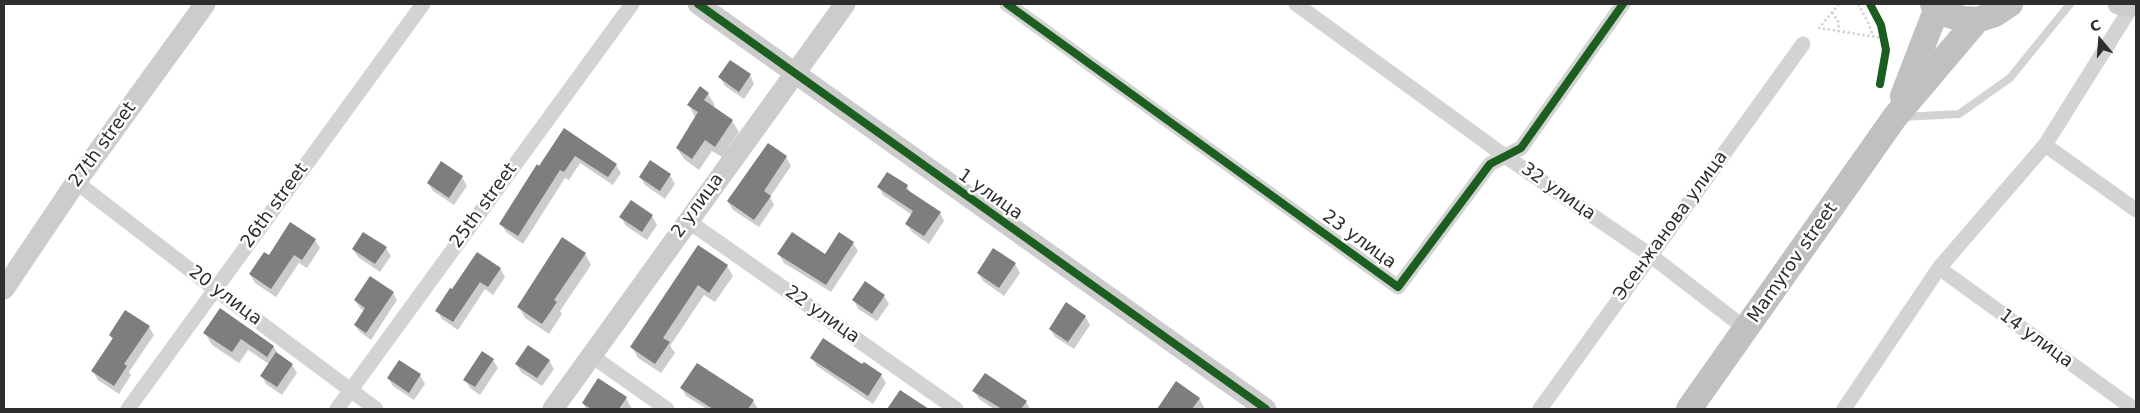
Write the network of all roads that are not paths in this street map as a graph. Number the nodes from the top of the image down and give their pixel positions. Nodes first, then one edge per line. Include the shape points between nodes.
1 (205, 4) edge
2 (423, 4) edge
3 (632, 4) edge
4 (698, 4) edge
5 (845, 4) edge
6 (1007, 4) edge
7 (1296, 4) edge
8 (1623, 4) edge
9 (2010, 4) edge
10 (2070, 4) edge
11 (2128, 5) edge
12 (1935, 6) edge
13 (1977, 20) junction
14 (1803, 44) dead end
15 (794, 73) junction
16 (1896, 117) junction
17 (2045, 145) junction
18 (1505, 156) junction
19 (76, 182) junction
20 (2136, 210) edge
21 (688, 221) junction
22 (1650, 255) junction
23 (1939, 268) junction
24 (4, 289) edge
25 (215, 289) junction
26 (1746, 329) junction
27 (592, 356) junction
28 (350, 391) junction
29 (128, 409) edge
30 (337, 409) edge
31 (376, 409) edge
32 (553, 409) edge
33 (667, 409) edge
34 (956, 409) edge
35 (1266, 409) edge
36 (1540, 409) edge
37 (1689, 409) edge
38 (1844, 409) edge
39 (2134, 409) edge

1 - 19 street, 27th street
2 - 25 street, 26th street
3 - 28 street, 25th street
4 - 15 street, 1 улица
5 - 15 street, 2 улица
6 - 18 street, 23 улица via 1398,287 1490,164
7 - 18 street, 32 улица
8 - 18 street, 23 улица via 1522,148
9 - 13 highway
10 - 16 lane via 2010,78 1959,114
11 - 17 street
12 - 13 highway via 1949,16
12 - 16 highway
13 - 16 highway
14 - 22 street, Эсенжанова улица
15 - 21 street, 2 улица
15 - 35 street, 1 улица
16 - 26 highway, Mamyrov street
17 - 20 street
17 - 23 street
18 - 22 street, 32 улица
19 - 24 street, 27th street
19 - 25 street, 20 улица
21 - 27 street, 2 улица
21 - 34 street, 22 улица
22 - 26 street, 32 улица
22 - 36 street, Эсенжанова улица
23 - 38 street
23 - 39 street, 14 улица
25 - 28 street, 20 улица
25 - 29 street, 26th street
26 - 37 highway, Mamyrov street
27 - 32 street, 2 улица
27 - 33 street
28 - 30 street, 25th street
28 - 31 street, 20 улица

